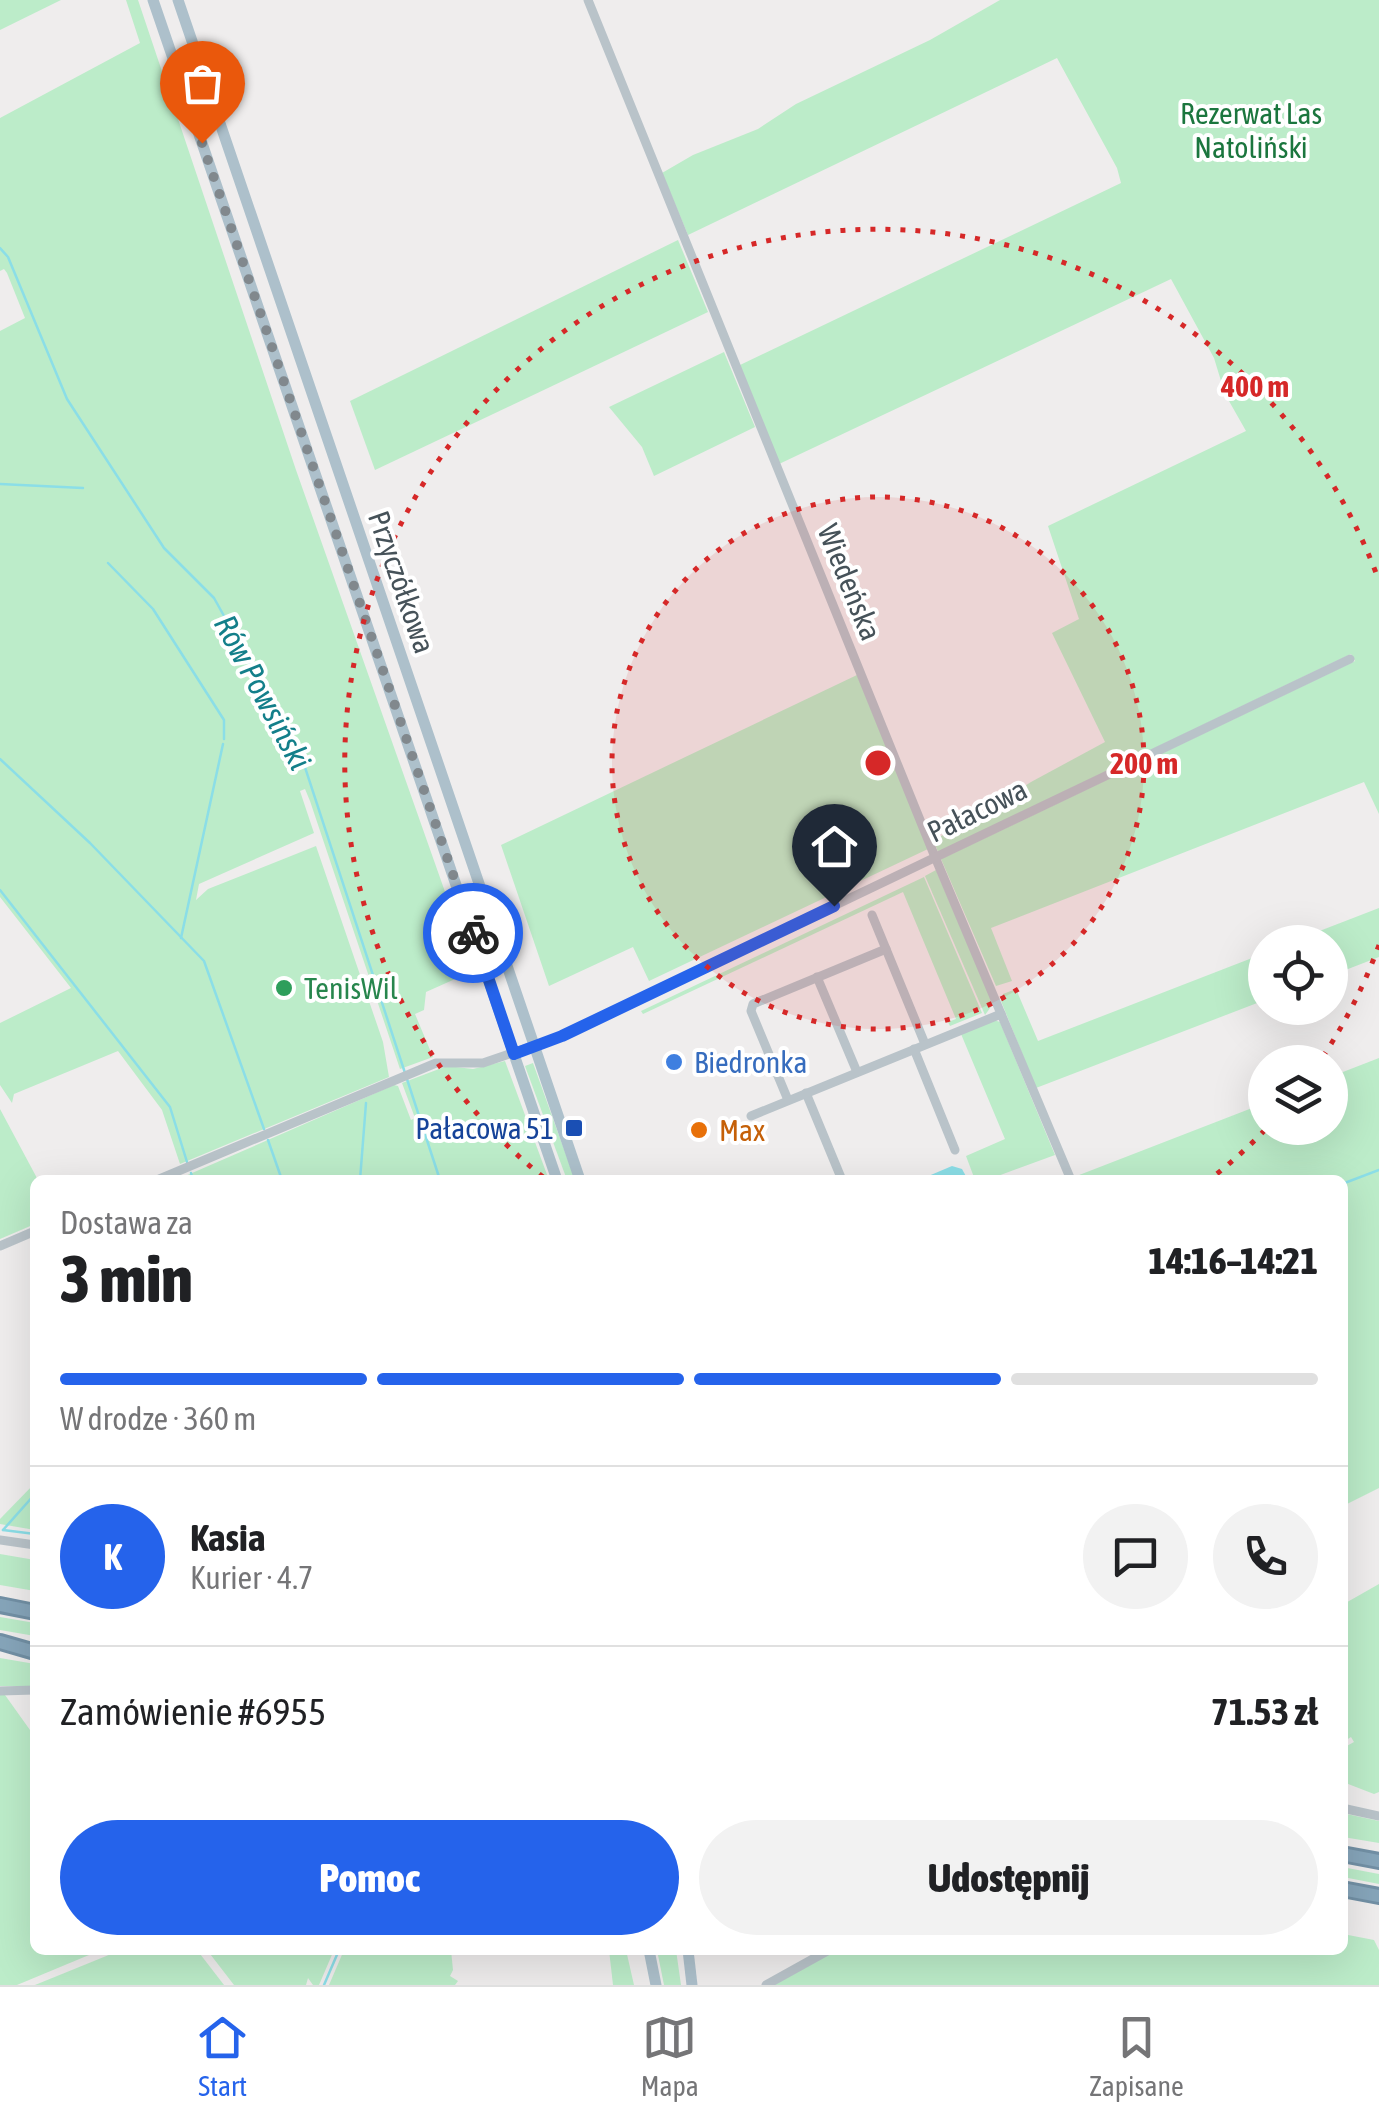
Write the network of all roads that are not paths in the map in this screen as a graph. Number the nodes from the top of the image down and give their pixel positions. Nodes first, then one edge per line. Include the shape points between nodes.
1 (153, 0) edge
2 (178, 0) edge
3 (588, 0) edge
4 (1350, 659) dead end
5 (382, 666) junction
6 (408, 677) junction
7 (934, 858) junction
8 (872, 915) dead end
9 (886, 949) junction
10 (817, 977) junction
11 (1001, 1014) junction
12 (925, 1044) junction
13 (535, 1047) junction
14 (914, 1049) junction
15 (514, 1054) junction
16 (857, 1072) junction
17 (806, 1093) junction
18 (788, 1100) junction
19 (750, 1116) dead end
20 (955, 1150) dead end
21 (169, 1175) edge
22 (556, 1175) edge
23 (578, 1175) edge
24 (840, 1175) edge
25 (1069, 1175) edge
26 (30, 1233) edge
27 (0, 1246) edge
28 (0, 1540) edge
29 (30, 1544) edge
30 (0, 1604) edge
31 (30, 1608) edge
32 (0, 1641) edge
33 (30, 1649) edge
34 (30, 1690) edge
35 (0, 1691) edge
36 (1348, 1809) edge
37 (1379, 1816) edge
38 (1348, 1855) edge
39 (1379, 1861) edge
40 (1348, 1890) edge
41 (1379, 1896) edge
42 (650, 1955) edge
43 (689, 1955) edge
44 (820, 1955) edge
45 (656, 1985) edge
46 (692, 1985) edge
47 (766, 1985) edge

1 - 5 main road, Przyczółkowa
2 - 6 main road, Przyczółkowa
3 - 7 street, Wiedeńska
4 - 7 street, Pałacowa
5 - 6 main road via 398,666
5 - 15 main road, Przyczółkowa
6 - 13 main road, Przyczółkowa
7 - 11 street, Wiedeńska
7 - 13 street, Pałacowa
8 - 9 street
9 - 10 street
9 - 12 street
10 - 16 street
10 - 18 street via 752,1006
11 - 12 street
11 - 25 street, Wiedeńska
12 - 14 street
13 - 15 street, Pałacowa
13 - 23 main road, Przyczółkowa
14 - 16 street
14 - 20 street
15 - 21 street, Pałacowa via 473,1065 436,1063
15 - 22 main road, Przyczółkowa
16 - 17 street
17 - 18 street
17 - 24 street
18 - 19 street
26 - 27 street
28 - 29 street
30 - 31 highway
32 - 33 highway
34 - 35 street
36 - 37 street
38 - 39 highway
40 - 41 highway
42 - 45 main road
43 - 46 main road
44 - 47 street

